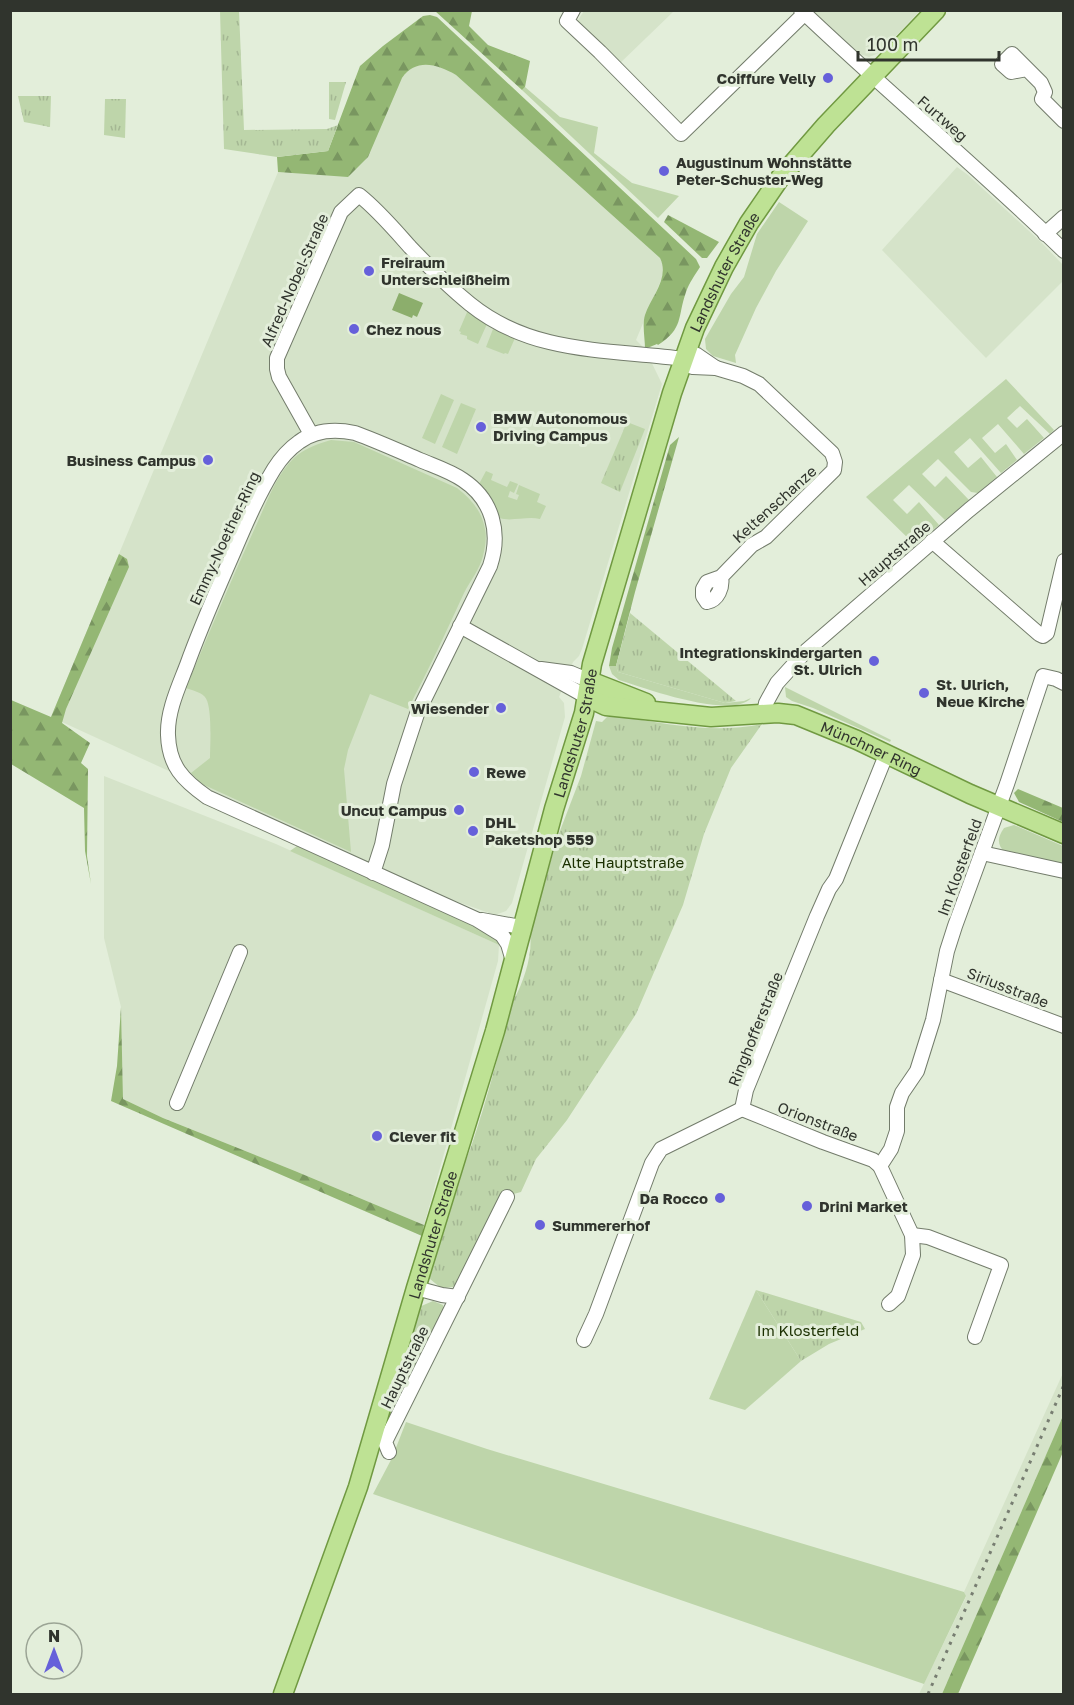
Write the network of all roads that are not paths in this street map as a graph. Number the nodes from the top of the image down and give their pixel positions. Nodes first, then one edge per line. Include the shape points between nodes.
1 (573, 10) edge
2 (936, 10) edge
3 (803, 12) edge
4 (1027, 69) dead end
5 (872, 77) junction
6 (1064, 121) edge
7 (1064, 216) edge
8 (1046, 234) junction
9 (1064, 251) edge
10 (685, 358) junction
11 (1064, 433) edge
12 (311, 434) junction
13 (932, 541) junction
14 (1064, 561) edge
15 (721, 577) dead end
16 (460, 626) junction
17 (1064, 683) edge
18 (588, 689) junction
19 (764, 713) junction
20 (886, 755) junction
21 (999, 806) junction
22 (1064, 834) edge
23 (982, 853) junction
24 (1064, 872) edge
25 (373, 873) junction
26 (476, 919) junction
27 (521, 927) junction
28 (240, 952) dead end
29 (513, 961) junction
30 (941, 980) junction
31 (1064, 1026) edge
32 (177, 1103) dead end
33 (742, 1108) junction
34 (880, 1166) junction
35 (507, 1197) dead end
36 (912, 1235) junction
37 (416, 1288) junction
38 (458, 1297) junction
39 (889, 1304) dead end
40 (975, 1337) dead end
41 (584, 1340) dead end
42 (389, 1452) dead end
43 (283, 1695) edge

1 - 3 street via 567,21 681,134
2 - 5 main road, Landshuter Straße
3 - 5 street, Furtweg
4 - 6 street via 1041,83 1045,92 1042,99
5 - 8 street, Furtweg
5 - 10 main road, Landshuter Straße via 780,178 750,223 707,301
7 - 8 street
8 - 9 street, Furtweg
10 - 12 street, Alfred-Nobel-Straße via 576,348 519,333 470,304 359,195 341,212 277,358 279,377
10 - 15 street, Keltenschanze via 693,367 717,368 759,384 832,453 835,462 834,470 819,486
10 - 18 main road, Landshuter Straße via 592,664
11 - 13 street, Hauptstraße
12 - 16 street via 344,431 368,438 462,479 479,493 491,513 495,546 490,566
12 - 25 street, Emmy-Noether-Ring via 281,458 255,504 195,642 175,696 168,736 180,775 207,797
13 - 14 street via 1044,636
13 - 19 street, Hauptstraße via 790,667 766,702
16 - 18 street via 539,668 572,673
16 - 25 street via 417,714 393,787
17 - 21 street, Im Klosterfeld via 1042,676
18 - 19 main road, Münchner Ring via 668,712 725,717
18 - 27 main road, Landshuter Straße
19 - 20 main road, Münchner Ring via 796,715
20 - 21 main road, Münchner Ring
20 - 33 street, Ringhofferstraße via 836,879 814,922
21 - 22 main road, Münchner Ring
21 - 23 street, Im Klosterfeld
23 - 24 street
23 - 30 street, Im Klosterfeld via 947,951
25 - 26 street, Emmy-Noether-Ring
26 - 27 street, Emmy-Noether-Ring
26 - 29 street, Emmy-Noether-Ring via 502,935
27 - 29 main road, Landshuter Straße
28 - 32 street
29 - 37 main road, Landshuter Straße
30 - 31 street, Siriusstraße
30 - 34 street, Im Klosterfeld via 917,1071 902,1093 897,1107 897,1131
33 - 34 street, Orionstraße
33 - 41 street, Ringhofferstraße via 661,1149 652,1163
34 - 36 street
35 - 38 street, Hauptstraße
36 - 39 street via 913,1256 898,1296
36 - 40 street via 928,1237 1000,1264
37 - 38 street
37 - 43 main road, Landshuter Straße via 358,1487
38 - 42 street, Hauptstraße via 385,1442

